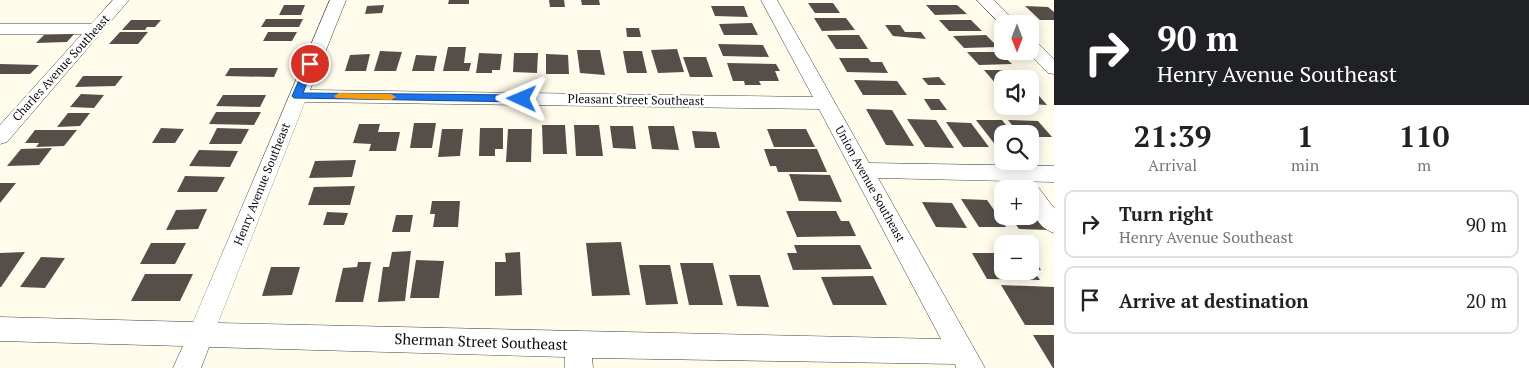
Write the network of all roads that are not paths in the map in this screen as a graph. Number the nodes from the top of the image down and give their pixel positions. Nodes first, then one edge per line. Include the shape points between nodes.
1 (121, 0) edge
2 (338, 0) edge
3 (769, 0) edge
4 (985, 0) edge
5 (1000, 15) edge
6 (0, 29) edge
7 (96, 29) junction
8 (1039, 54) edge
9 (1054, 68) edge
10 (297, 96) junction
11 (825, 103) junction
12 (0, 137) edge
13 (862, 170) junction
14 (1054, 174) edge
15 (1007, 180) edge
16 (1026, 180) edge
17 (1039, 205) edge
18 (1054, 224) edge
19 (0, 329) edge
20 (202, 334) junction
21 (578, 356) edge
22 (966, 360) edge
23 (187, 368) edge

1 - 7 street, Charles Avenue Southeast
2 - 10 street, Henry Avenue Southeast
3 - 11 street, Union Avenue Southeast
4 - 5 street
6 - 7 street
7 - 12 street, Charles Avenue Southeast
8 - 9 street
10 - 11 street, Pleasant Street Southeast
10 - 20 street, Henry Avenue Southeast
11 - 13 street, Union Avenue Southeast
13 - 15 street
13 - 22 street, Union Avenue Southeast
14 - 16 street
17 - 18 street
19 - 20 street, Sherman Street Southeast
20 - 21 street, Sherman Street Southeast
20 - 23 street, Henry Avenue Southeast
21 - 22 street, Sherman Street Southeast

